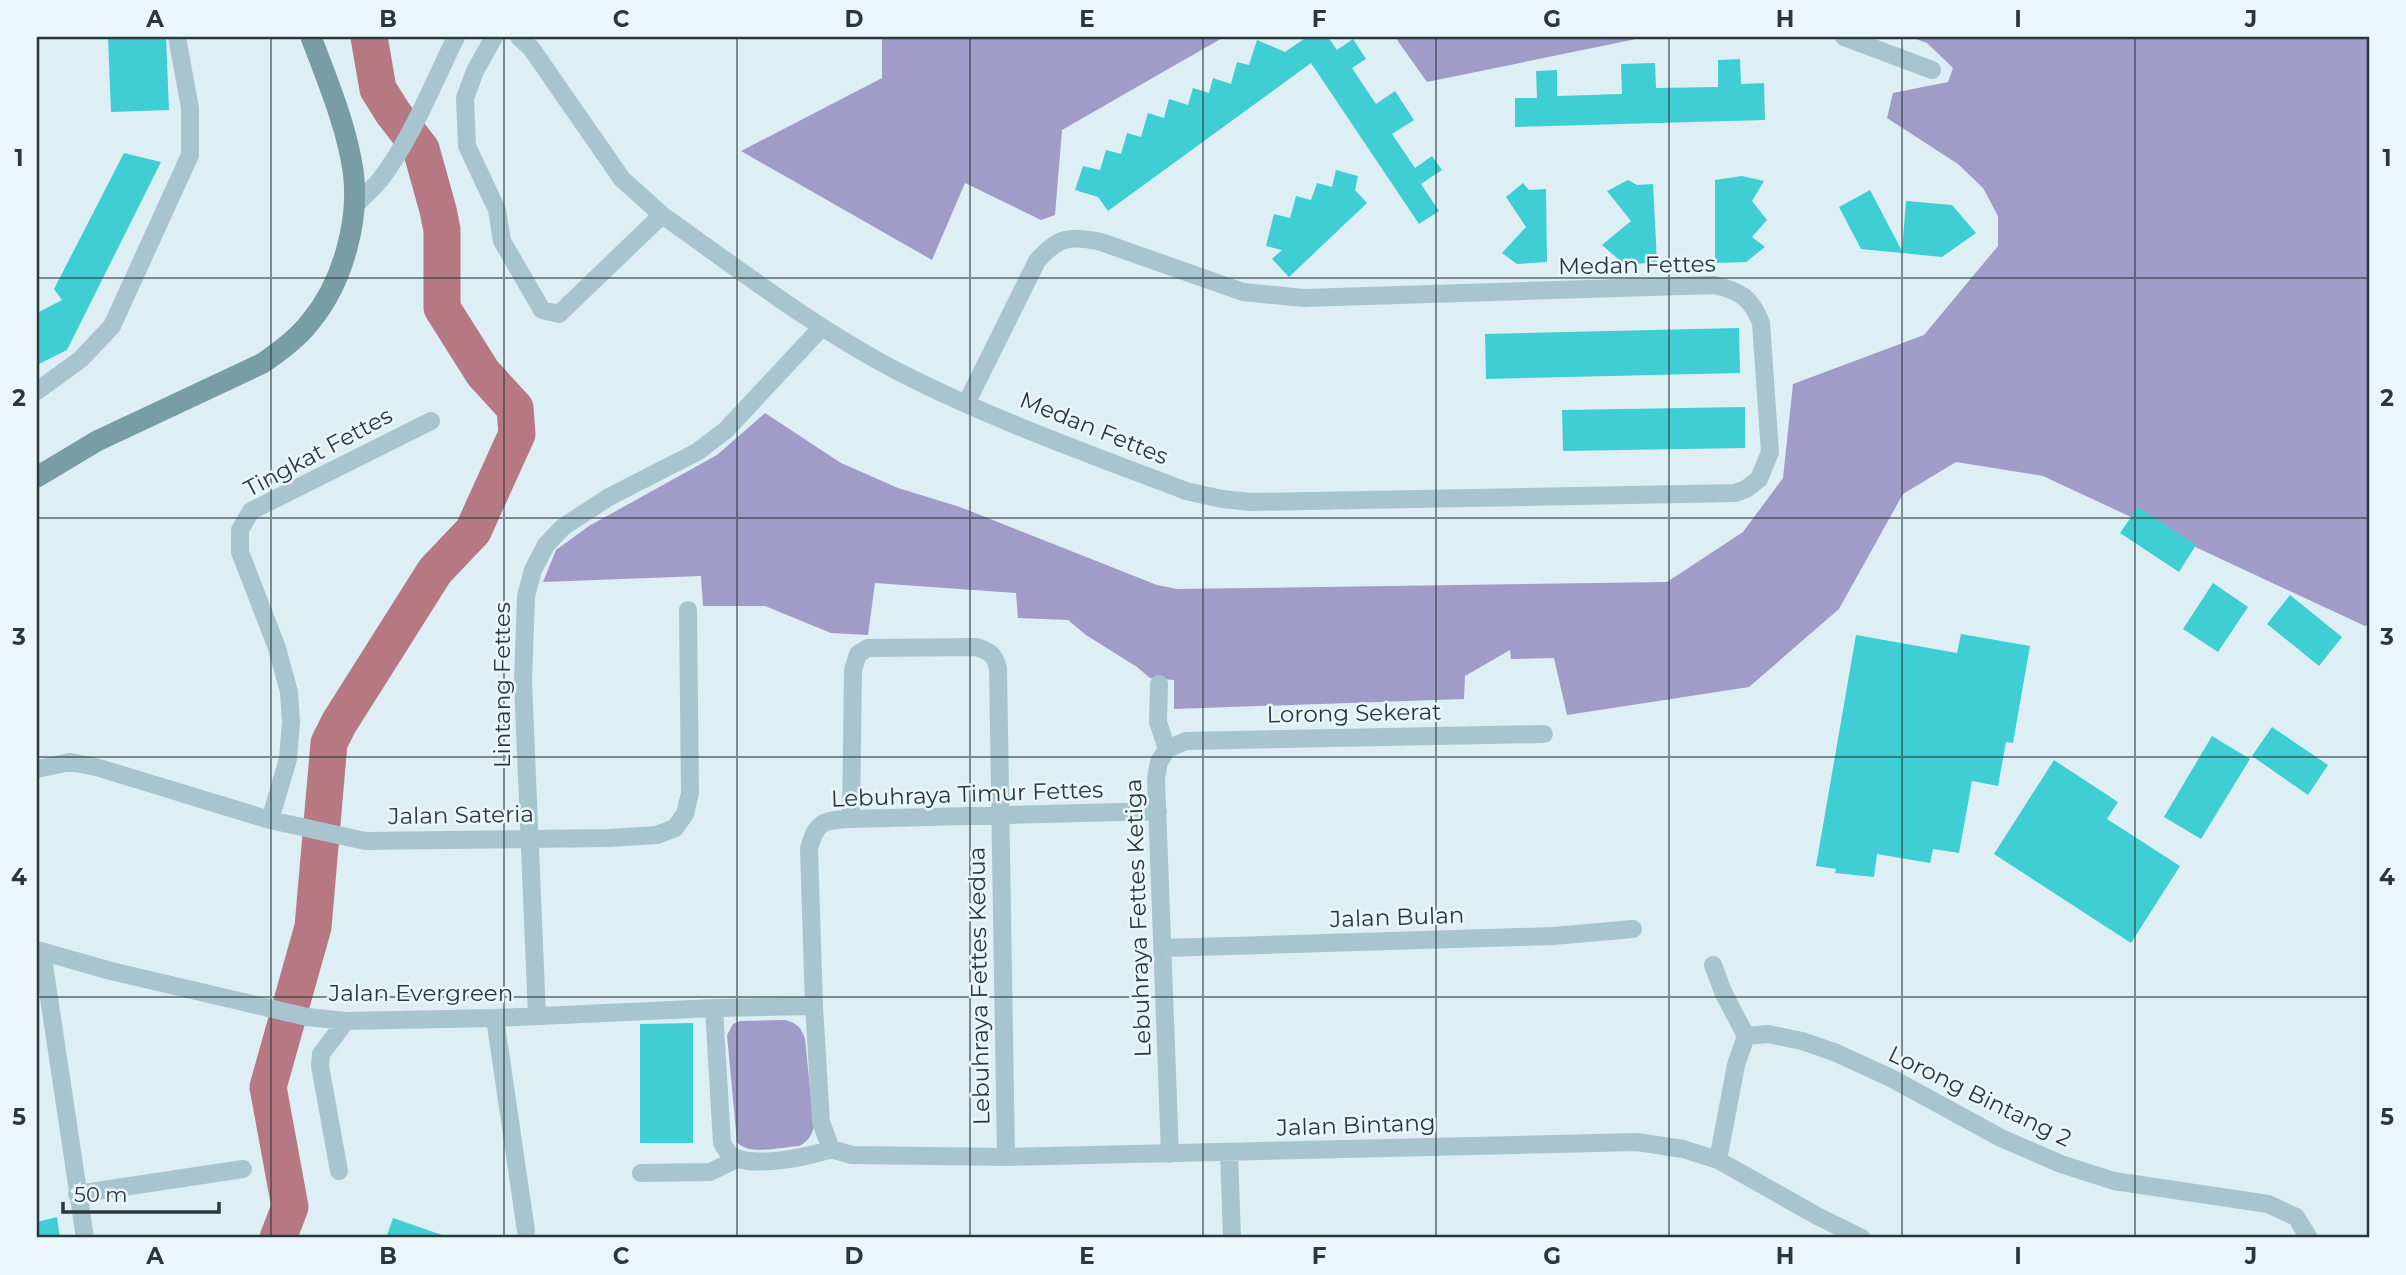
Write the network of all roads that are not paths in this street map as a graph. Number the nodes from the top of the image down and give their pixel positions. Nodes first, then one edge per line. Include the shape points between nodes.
1 (177, 37) edge
2 (311, 37) edge
3 (456, 37) edge
4 (494, 37) edge
5 (519, 37) edge
6 (1844, 37) edge
7 (1932, 70) dead end
8 (354, 207) junction
9 (662, 215) junction
10 (822, 327) junction
11 (37, 391) edge
12 (967, 404) junction
13 (431, 421) dead end
14 (37, 477) edge
15 (688, 610) dead end
16 (1158, 684) dead end
17 (1544, 734) dead end
18 (1167, 749) junction
19 (37, 769) edge
20 (1158, 811) junction
21 (1000, 815) junction
22 (851, 819) junction
23 (270, 820) junction
24 (530, 839) junction
25 (1633, 929) dead end
26 (1163, 948) junction
27 (39, 951) edge
28 (1713, 965) dead end
29 (814, 1006) junction
30 (714, 1008) junction
31 (537, 1016) junction
32 (495, 1018) junction
33 (346, 1021) junction
34 (1746, 1036) junction
35 (831, 1149) junction
36 (1228, 1153) junction
37 (1170, 1154) junction
38 (1006, 1157) junction
39 (737, 1158) junction
40 (1718, 1160) junction
41 (243, 1169) dead end
42 (339, 1171) dead end
43 (641, 1173) dead end
44 (77, 1194) junction
45 (526, 1231) dead end
46 (2309, 1237) edge
47 (85, 1238) edge
48 (1232, 1238) edge
49 (1862, 1238) edge

1 - 11 street via 190,108 190,155 112,326 81,359
2 - 8 main road via 346,139
3 - 8 street via 393,160
4 - 9 street via 465,98 467,146 498,209 502,241 542,310 559,314
5 - 9 street, Medan Fettes via 622,179
6 - 7 street
8 - 14 main road via 335,281 311,321 283,349 225,382 97,441
9 - 10 street, Medan Fettes
10 - 12 street, Medan Fettes
10 - 24 street, Lintang Fettes via 726,430 697,452 609,497 563,527 546,545 533,570 525,611 523,682
12 - 12 street, Medan Fettes via 1186,491 1251,502 1735,493 1759,480 1770,452 1761,323 1743,294 1730,289 1714,285 1266,296 1227,288 1082,237 1049,247 1037,261
13 - 23 street, Tingkat Fettes via 251,510 240,530 240,552 289,691 288,759
15 - 24 street, Jalan Sateria via 690,793 685,814 675,828 657,835
16 - 18 street via 1158,722
17 - 18 street, Lorong Sekerat via 1186,741
18 - 20 street, Lebuhraya Fettes Ketiga via 1156,778
19 - 23 street, Jalan Sateria via 70,762 96,767
20 - 21 street, Lebuhraya Timur Fettes
20 - 26 street, Lebuhraya Fettes Ketiga
21 - 22 street, Lebuhraya Timur Fettes
21 - 22 street, Lebuhraya Fettes Kedua via 998,669 990,651 976,647 868,648 858,654 853,670
21 - 38 street, Lebuhraya Fettes Kedua
22 - 29 street, Lebuhraya Timur Fettes via 820,825 809,849
23 - 24 street, Jalan Sateria via 365,841
24 - 31 street, Lintang Fettes
25 - 26 street, Jalan Bulan via 1553,936
26 - 37 street, Lebuhraya Fettes Ketiga
27 - 33 street, Jalan Evergreen via 307,1017
27 - 44 street
28 - 34 street
29 - 30 street, Jalan Evergreen
29 - 35 street via 821,1122
30 - 31 street, Jalan Evergreen
30 - 39 street via 722,1143 728,1154
31 - 32 street, Jalan Evergreen
32 - 33 street, Jalan Evergreen
32 - 45 street
33 - 42 street via 321,1054 320,1066
34 - 40 street
34 - 46 street, Lorong Bintang 2 via 1768,1034 1834,1052 2001,1138 2113,1181 2268,1204 2296,1217
35 - 38 street, Jalan Bintang via 852,1155
35 - 39 street via 807,1157
36 - 37 street, Jalan Bintang
36 - 40 street, Jalan Bintang via 1624,1142 1683,1149
36 - 48 street
37 - 38 street, Jalan Bintang
39 - 43 street via 710,1172
40 - 49 street, Jalan Bintang
41 - 44 street
44 - 47 street

